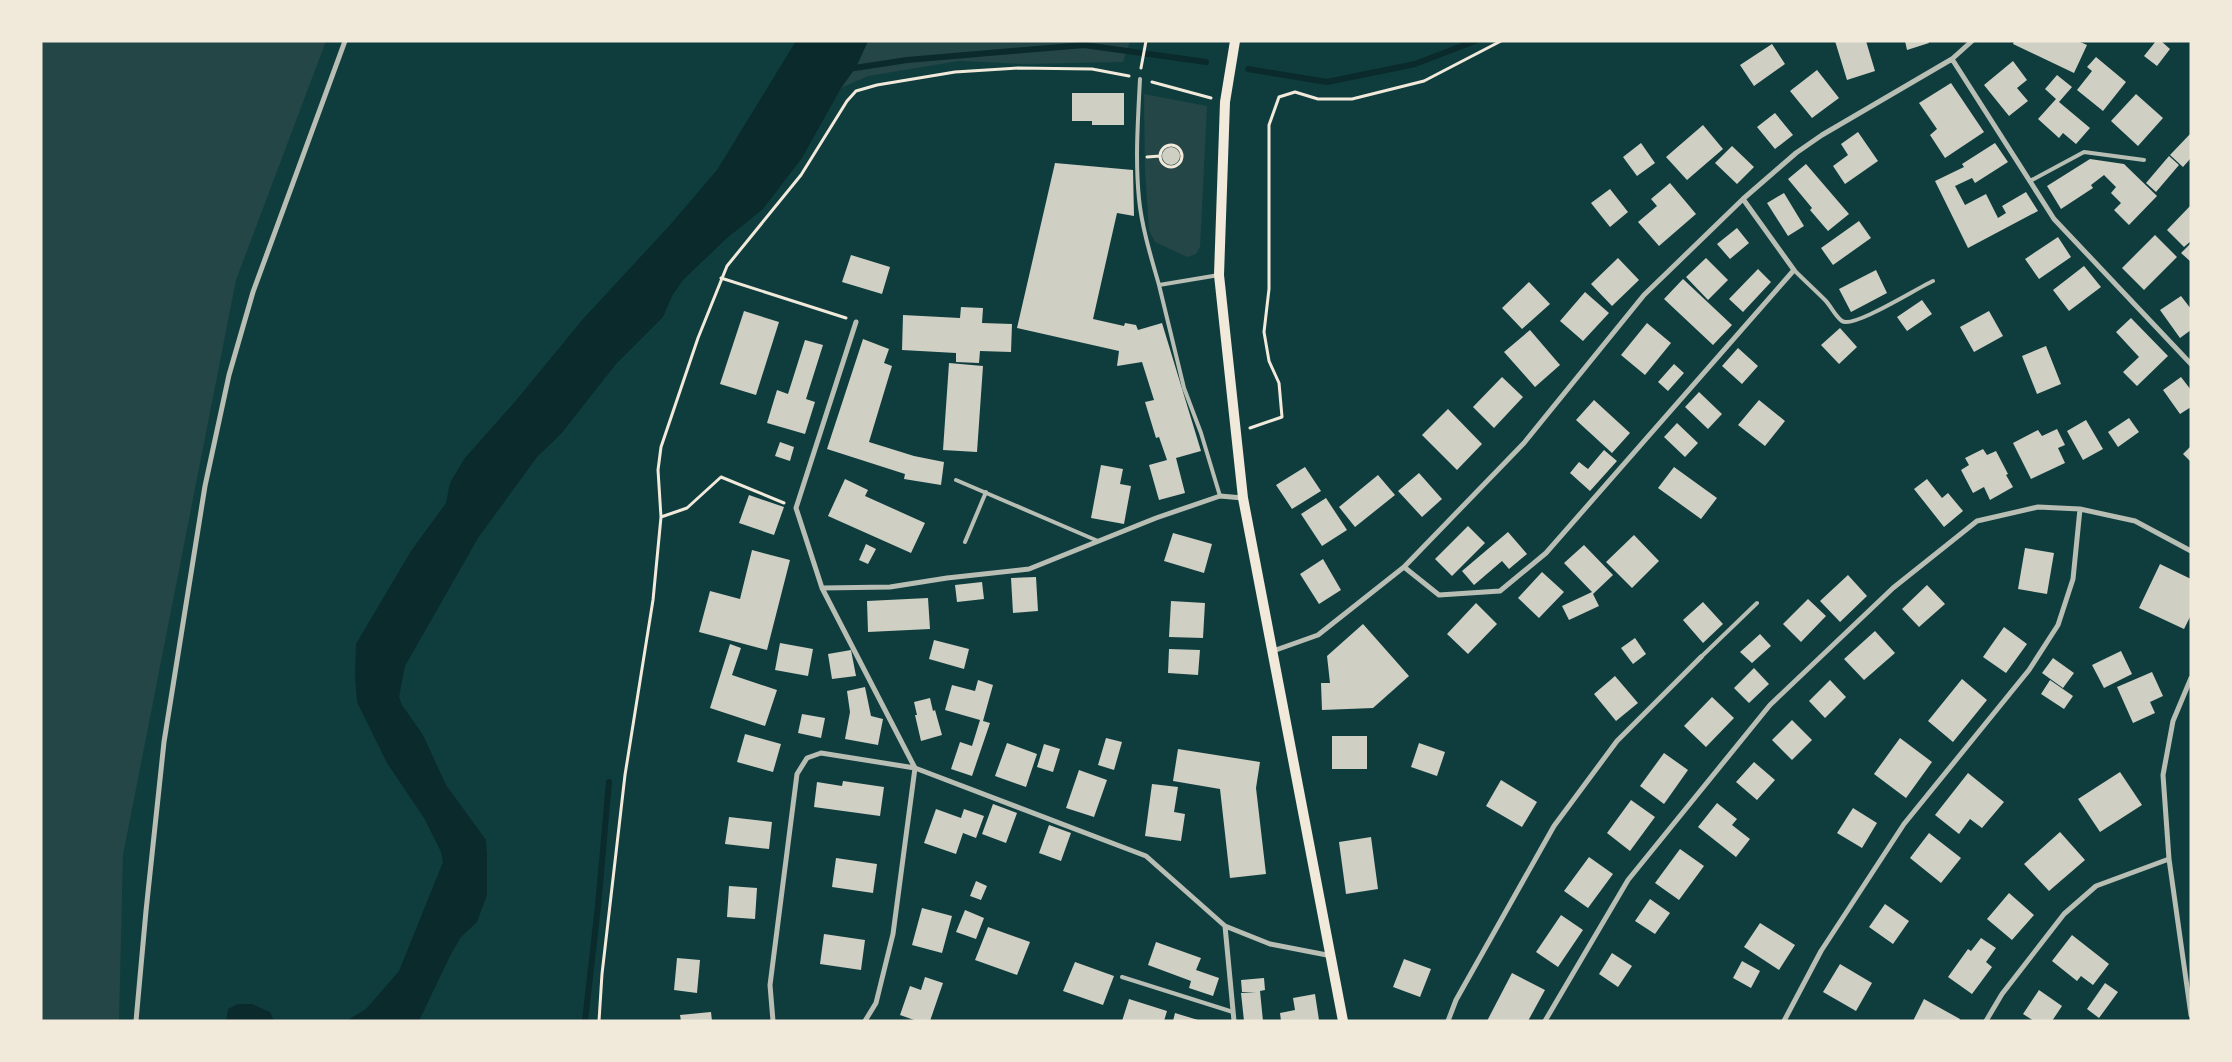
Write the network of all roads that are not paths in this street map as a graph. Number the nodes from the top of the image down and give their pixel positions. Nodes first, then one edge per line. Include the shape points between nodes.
1 (345, 41) edge
2 (1235, 41) edge
3 (1972, 41) edge
4 (1952, 59) junction
5 (1140, 79) road end
6 (2144, 160) dead end
7 (2030, 182) junction
8 (1743, 199) junction
9 (1794, 270) junction
10 (1219, 275) junction
11 (1933, 281) dead end
12 (1159, 285) junction
13 (856, 322) road end
14 (2191, 364) edge
15 (956, 480) dead end
16 (986, 492) junction
17 (1220, 496) junction
18 (1243, 498) junction
19 (2080, 510) junction
20 (1098, 541) junction
21 (965, 542) dead end
22 (2191, 551) edge
23 (1404, 568) junction
24 (822, 588) junction
25 (1757, 603) dead end
26 (1273, 651) junction
27 (1702, 657) joint
28 (2191, 678) edge
29 (915, 768) junction
30 (2169, 859) junction
31 (1225, 926) junction
32 (1332, 956) junction
33 (1122, 977) dead end
34 (1233, 1012) junction
35 (2191, 1015) edge
36 (136, 1021) edge
37 (774, 1021) edge
38 (865, 1021) edge
39 (1234, 1021) edge
40 (1343, 1021) edge
41 (1448, 1021) edge
42 (1545, 1021) edge
43 (1784, 1021) edge
44 (1986, 1021) edge

1 - 36 street via 253,292 229,375 205,486 164,742
2 - 10 main road via 1224,102
3 - 4 street
4 - 7 street
4 - 8 street via 1822,135
5 - 12 lane via 1136,157 1139,200
6 - 7 lane via 2084,152
7 - 14 street via 2054,219
8 - 9 street
8 - 23 street via 1644,295 1524,443
9 - 11 lane via 1846,323 1862,320
9 - 23 street via 1546,553 1500,591 1439,595
10 - 12 lane
10 - 18 main road
12 - 17 lane via 1184,388
13 - 24 street via 796,508
15 - 16 lane
16 - 20 lane
16 - 21 lane
17 - 18 street
17 - 20 street
18 - 26 main road
19 - 22 street via 2135,521
19 - 42 street via 2038,508 1977,521 1892,588 1770,705 1628,880
19 - 43 street via 2074,578 2058,625 2029,670 1904,824 1821,951
20 - 24 street via 1029,570 890,587
23 - 26 street via 1318,635
24 - 29 street
25 - 27 lane
26 - 32 main road
27 - 41 street via 1617,741 1554,826 1456,1000
28 - 30 street via 2173,721 2163,775
29 - 31 street via 1146,856
29 - 37 street via 821,753 807,758 797,774 770,985
29 - 38 street via 893,934 876,1003
30 - 35 street
30 - 44 street via 2096,886 2058,922 2002,994
31 - 32 street via 1270,944
31 - 34 street
32 - 40 main road
33 - 34 lane
34 - 39 street

